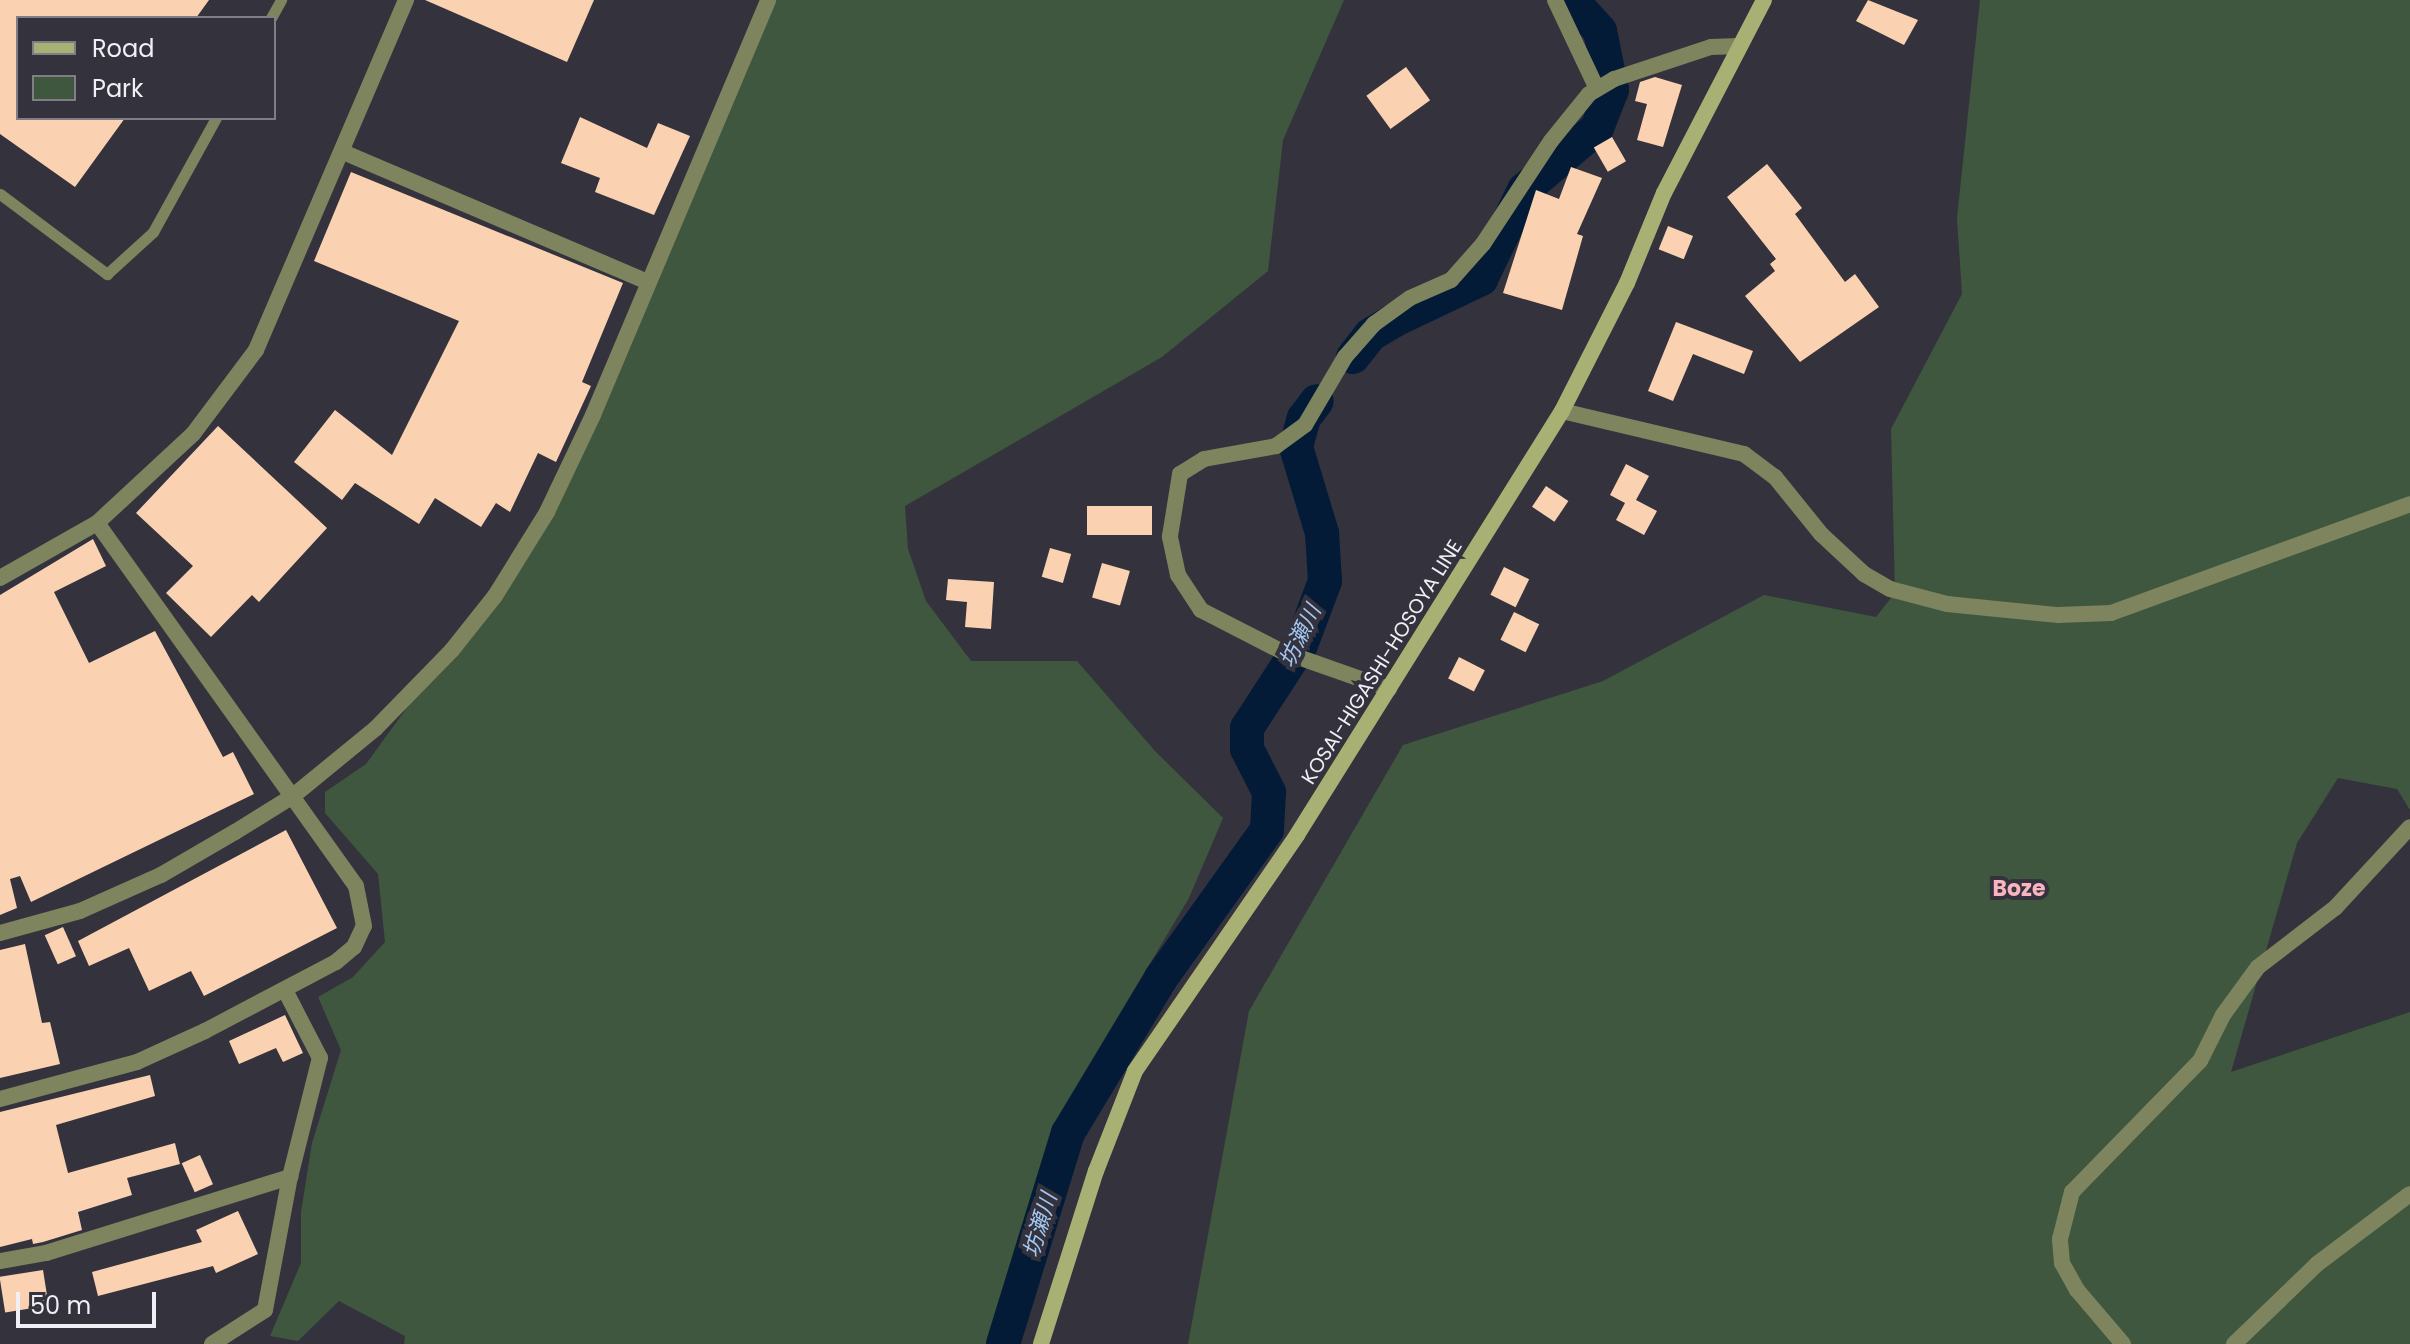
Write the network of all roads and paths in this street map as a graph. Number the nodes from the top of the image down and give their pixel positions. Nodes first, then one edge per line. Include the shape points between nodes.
1 (406, 0) edge
2 (768, 0) edge
3 (1555, 0) edge
4 (1764, 0) edge
5 (1739, 46) junction
6 (1597, 89) junction
7 (215, 120) edge
8 (343, 152) junction
9 (0, 194) edge
10 (648, 282) junction
11 (1562, 411) junction
12 (2410, 504) edge
13 (97, 523) junction
14 (0, 578) edge
15 (1389, 689) junction
16 (293, 796) junction
17 (2410, 827) edge
18 (0, 933) edge
19 (286, 992) junction
20 (0, 1099) edge
21 (290, 1177) junction
22 (2410, 1194) edge
23 (0, 1261) edge
24 (212, 1344) edge
25 (1041, 1344) edge
26 (2123, 1344) edge
27 (2234, 1344) edge

1 - 8 street
2 - 10 street
3 - 6 street
4 - 5 main road, KOSAI-HIGASHI-HOSOYA LINE
5 - 6 street via 1711,47
5 - 11 main road, KOSAI-HIGASHI-HOSOYA LINE
6 - 15 street via 1551,141 1472,256 1451,280 1410,298 1374,324 1345,357 1305,425 1276,446 1193,464 1175,486 1170,536 1178,575 1201,610 1281,651
7 - 9 lane via 153,232 107,274
8 - 10 street
8 - 13 street via 256,350 193,434
10 - 16 street via 547,512 495,596 452,650 375,729
11 - 12 street via 1744,454 1775,477 1821,534 1864,574 1890,589 1947,604 2058,615 2111,613
11 - 15 main road, KOSAI-HIGASHI-HOSOYA LINE
13 - 14 street
13 - 16 street
15 - 25 main road, KOSAI-HIGASHI-HOSOYA LINE via 1135,1071 1096,1171
16 - 18 street via 161,875 80,911
16 - 19 street via 356,886 364,926 354,947
17 - 26 street via 2335,908 2258,967 2223,1015 2200,1061 2072,1192 2060,1239 2062,1263 2077,1290
19 - 20 street via 137,1062
19 - 21 street via 320,1058
21 - 23 street via 46,1253
21 - 24 street via 265,1310
22 - 27 street via 2317,1264

